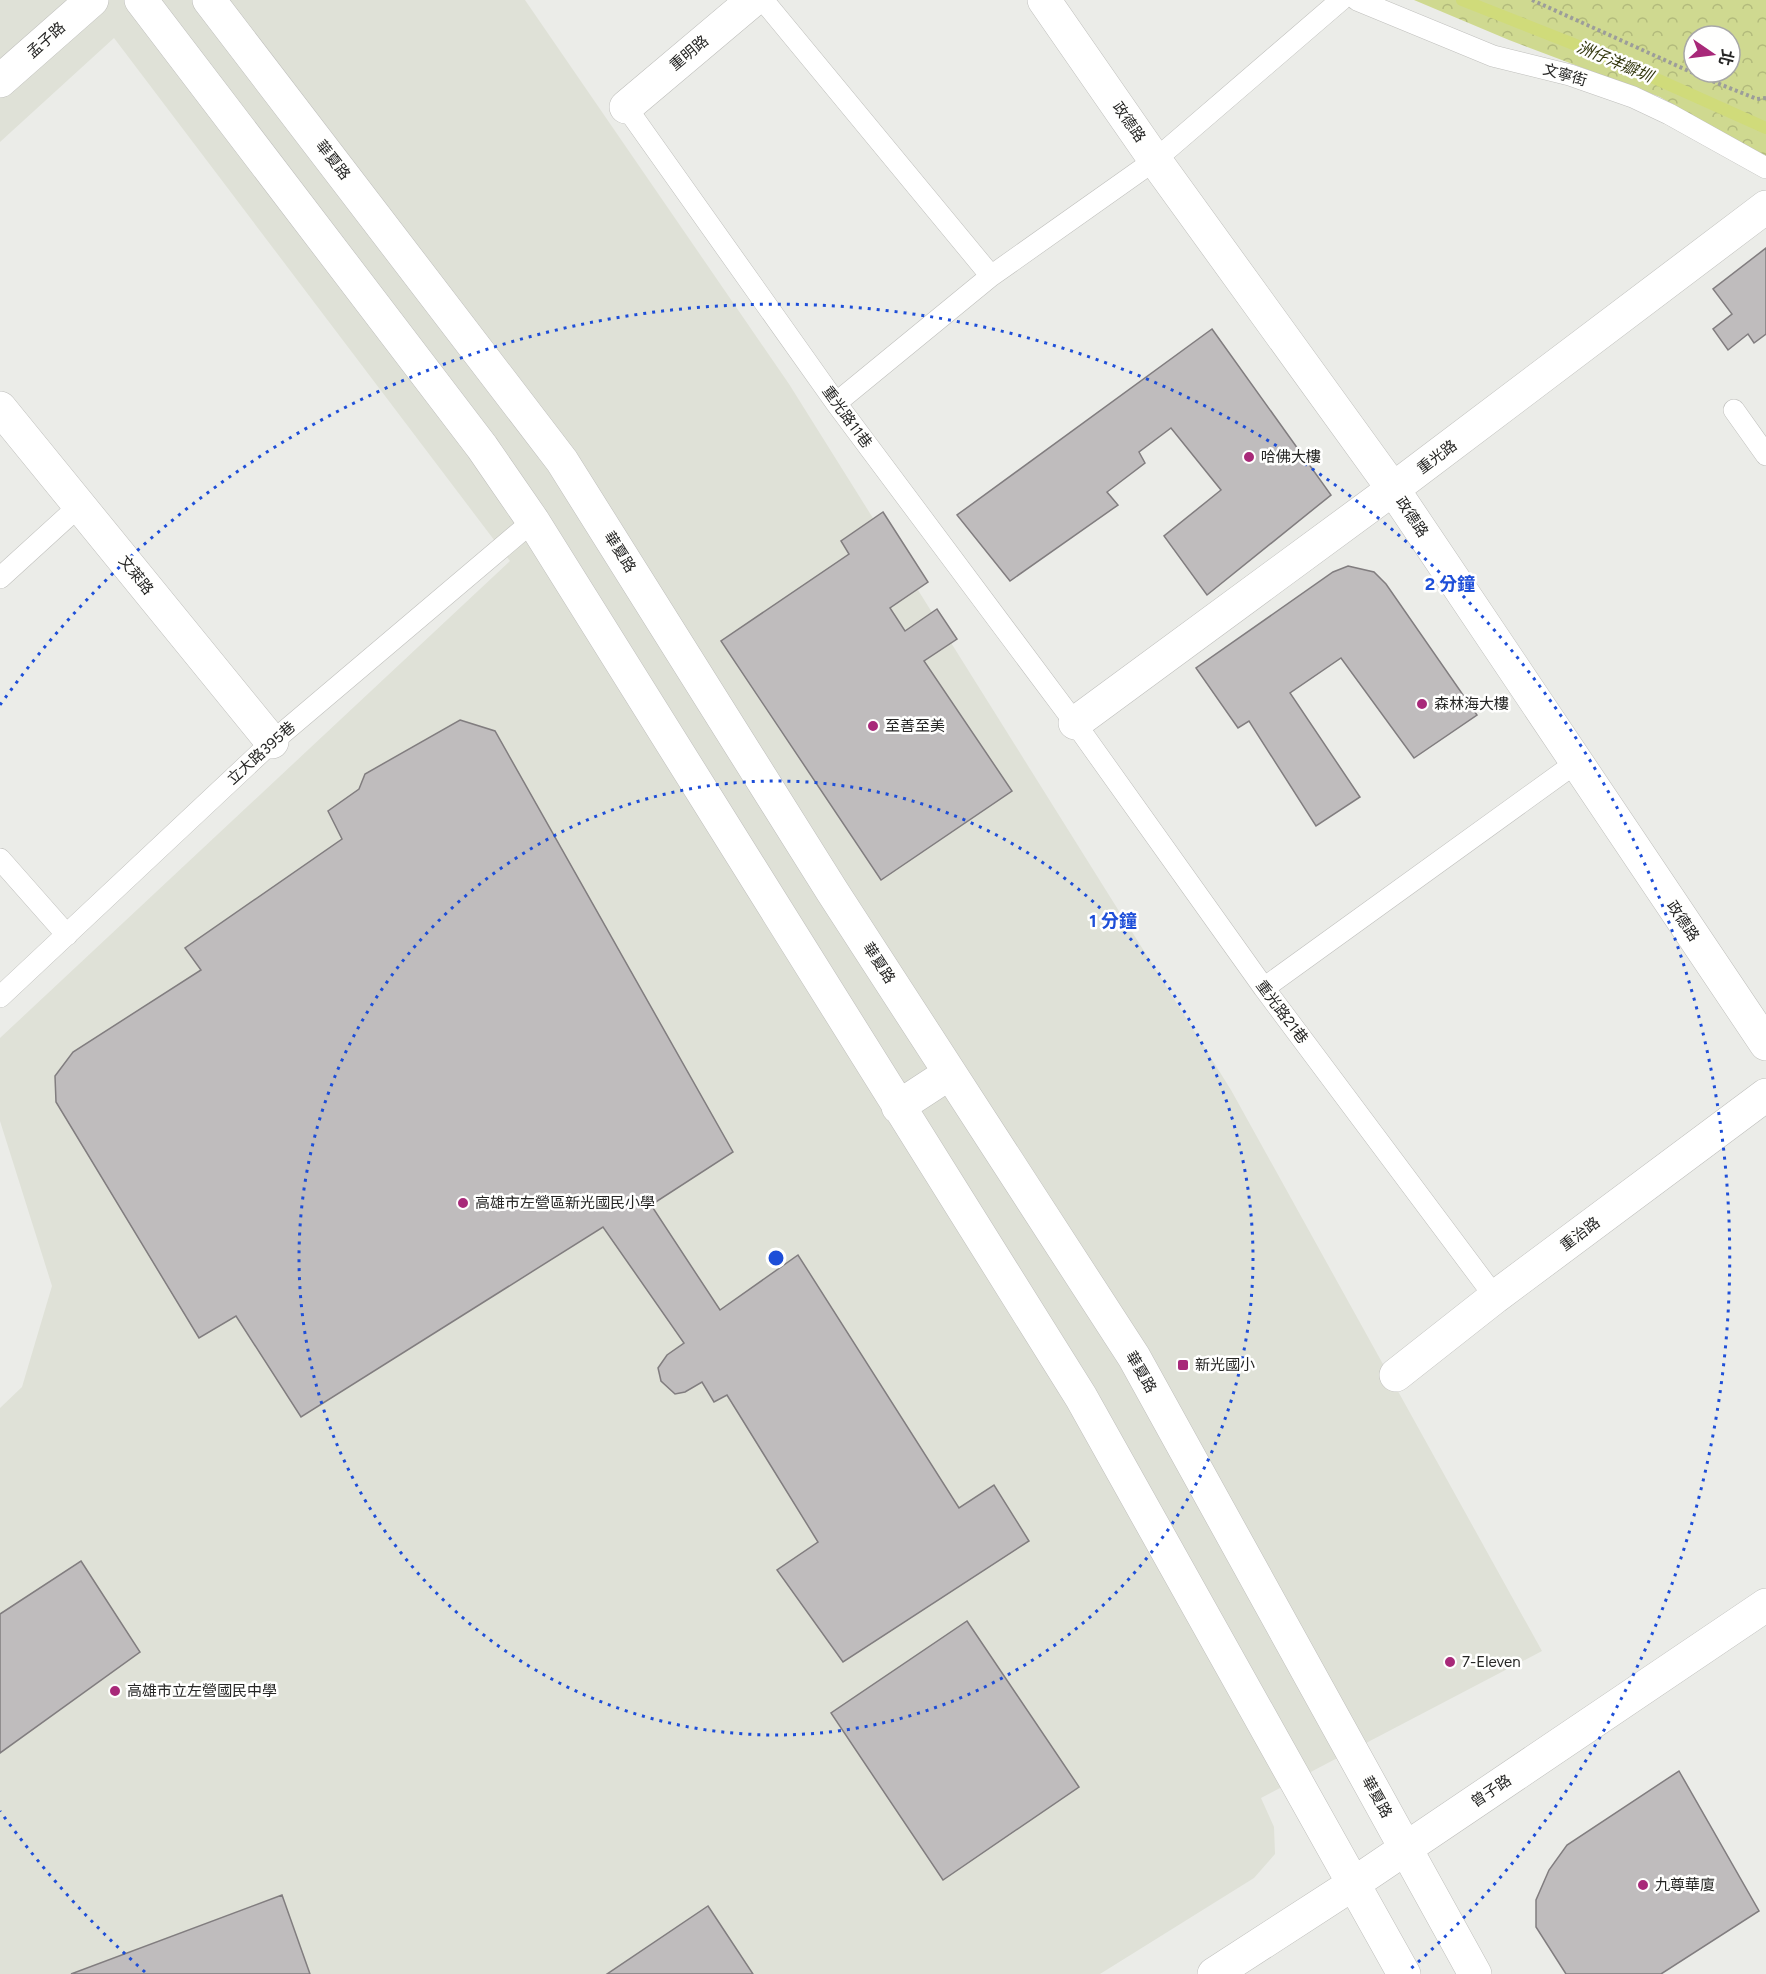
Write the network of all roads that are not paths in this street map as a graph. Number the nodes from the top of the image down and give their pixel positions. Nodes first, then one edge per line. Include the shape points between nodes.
1 (93, 0) edge
2 (141, 0) edge
3 (209, 0) edge
4 (753, 0) edge
5 (763, 0) edge
6 (1044, 0) edge
7 (1341, 0) edge
8 (1357, 0) edge
9 (0, 81) edge
10 (626, 107) joint
11 (1155, 160) junction
12 (1766, 168) edge
13 (1766, 207) edge
14 (991, 276) junction
15 (836, 403) junction
16 (0, 408) edge
17 (1734, 410) dead end
18 (1766, 455) edge
19 (1394, 489) junction
20 (79, 506) junction
21 (533, 521) junction
22 (0, 578) edge
23 (1075, 723) junction
24 (272, 742) junction
25 (1577, 762) junction
26 (0, 859) edge
27 (67, 935) junction
28 (1264, 988) junction
29 (0, 997) edge
30 (1766, 1044) edge
31 (950, 1073) junction
32 (1766, 1095) edge
33 (898, 1107) junction
34 (1496, 1297) junction
35 (1396, 1375) dead end
36 (1766, 1605) edge
37 (1406, 1848) junction
38 (1353, 1884) junction
39 (1214, 1974) edge
40 (1404, 1974) edge
41 (1475, 1974) edge

1 - 9 street, 孟子路
2 - 21 street via 482,447
3 - 31 street, 華夏路 via 562,461
4 - 10 street, 重明路
5 - 14 lane
6 - 11 street, 政德路
7 - 11 lane
8 - 12 lane, 文寧街 via 1493,56 1570,75 1633,98
10 - 15 lane, 重光路11巷
11 - 14 lane
11 - 19 street, 政德路
13 - 19 street, 重光路
14 - 15 lane
15 - 23 lane, 重光路11巷
16 - 20 street, 文萊路
17 - 18 lane
19 - 23 street, 重光路
19 - 25 street, 政德路
20 - 22 lane
20 - 24 street, 文萊路
21 - 24 lane, 立大路395巷
21 - 33 street
23 - 28 lane, 重光路21巷
24 - 27 lane, 立大路395巷
25 - 28 lane
25 - 30 street, 政德路
26 - 27 lane
27 - 29 lane, 立大路395巷
28 - 34 lane, 重光路21巷
31 - 33 street
31 - 37 street, 華夏路 via 1134,1357
32 - 34 street, 重治路
33 - 38 street via 1082,1397
34 - 35 street, 重治路
36 - 37 street, 曾子路
37 - 38 street, 曾子路
37 - 41 street, 華夏路
38 - 39 street, 曾子路
38 - 40 street

